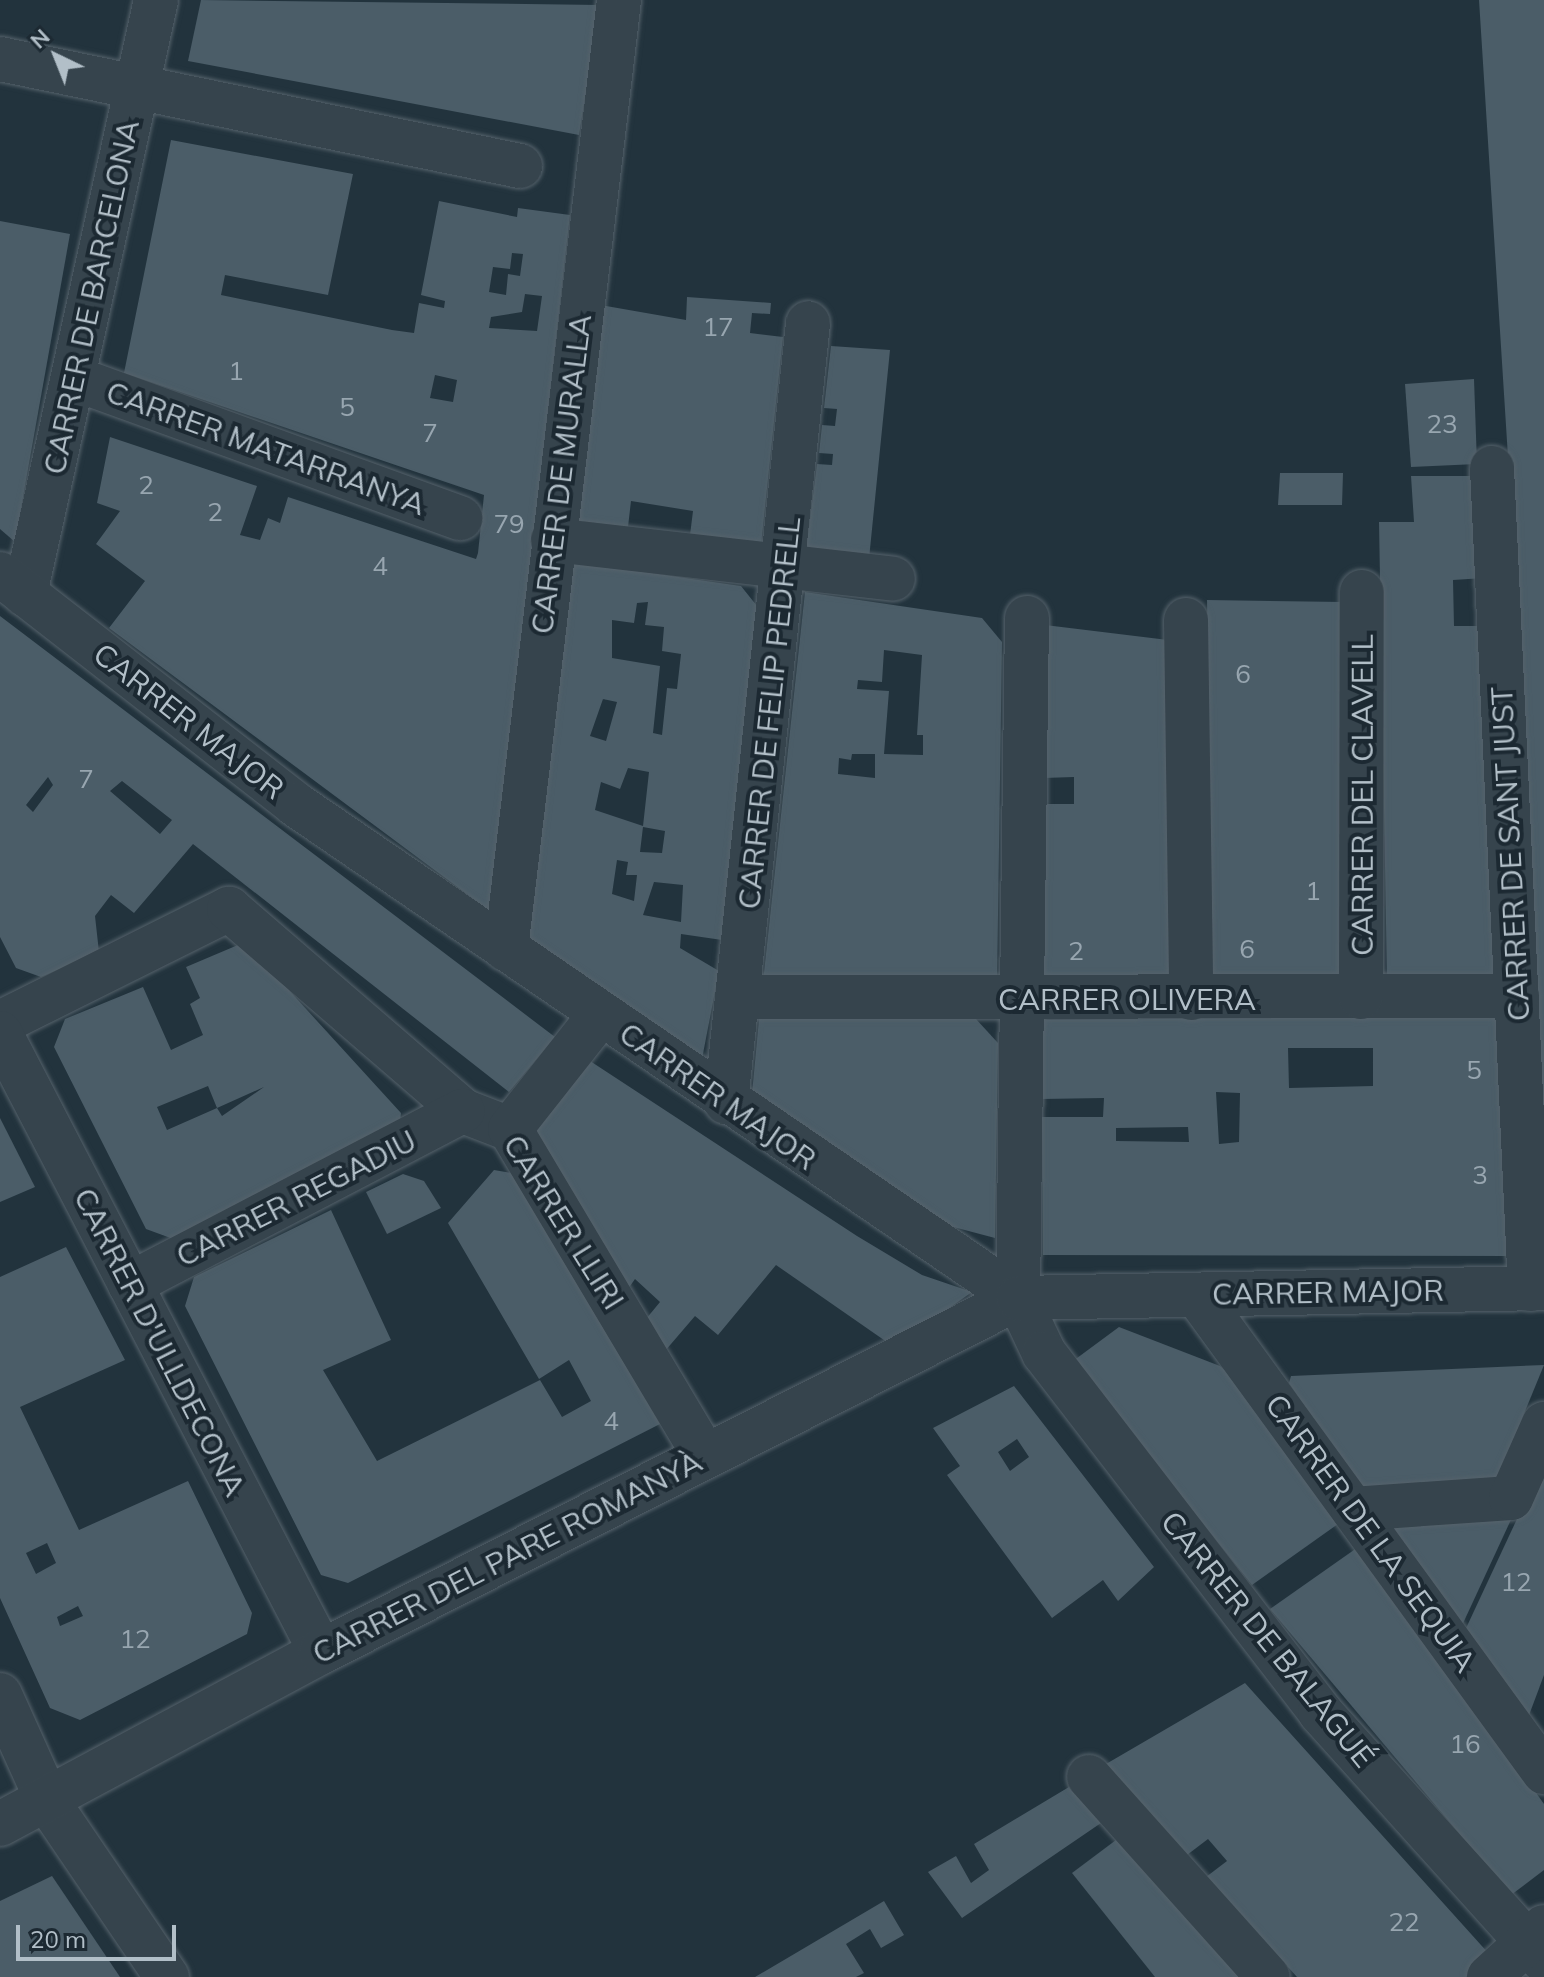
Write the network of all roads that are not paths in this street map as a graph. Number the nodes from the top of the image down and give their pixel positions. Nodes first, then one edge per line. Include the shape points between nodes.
1 (156, 0) edge
2 (619, 0) edge
3 (0, 59) edge
4 (138, 86) junction
5 (520, 166) dead end
6 (808, 323) dead end
7 (73, 378) junction
8 (1492, 468) dead end
9 (460, 518) dead end
10 (553, 540) junction
11 (786, 569) junction
12 (893, 579) dead end
13 (13, 584) edge
14 (1362, 592) dead end
15 (1027, 618) dead end
16 (1186, 620) dead end
17 (506, 949) junction
18 (1517, 996) junction
19 (738, 997) junction
20 (1361, 997) junction
21 (1191, 998) junction
22 (1022, 1000) junction
23 (600, 1015) junction
24 (0, 1023) edge
25 (0, 1033) edge
26 (726, 1102) junction
27 (463, 1111) junction
28 (510, 1129) junction
29 (130, 1284) junction
30 (1537, 1288) edge
31 (1197, 1295) junction
32 (1018, 1298) junction
33 (1544, 1424) edge
34 (705, 1456) junction
35 (1353, 1509) junction
36 (321, 1652) junction
37 (0, 1695) edge
38 (1541, 1755) edge
39 (1089, 1777) dead end
40 (48, 1802) junction
41 (0, 1824) edge
42 (1539, 1944) edge
43 (167, 1977) edge
44 (1268, 1977) edge
45 (1489, 1977) edge

1 - 4 street, CARRER DE BARCELONA
2 - 10 street, CARRER DE MURALLA
3 - 4 street
4 - 5 street
4 - 7 street, CARRER DE BARCELONA
6 - 11 street, CARRER DE FELIP PEDRELL
7 - 9 street, CARRER MATARRANYA
7 - 13 street, CARRER DE BARCELONA
8 - 18 street, CARRER DE SANT JUST
10 - 11 street
10 - 17 street, CARRER DE MURALLA
11 - 12 street
11 - 19 street, CARRER DE FELIP PEDRELL
13 - 17 street, CARRER MAJOR via 295,804
14 - 20 street, CARRER DEL CLAVELL
15 - 22 street
16 - 21 street
17 - 23 street, CARRER MAJOR
18 - 20 street, CARRER OLIVERA
18 - 30 street, CARRER DE SANT JUST
19 - 22 street, CARRER OLIVERA
19 - 26 street, CARRER DE FELIP PEDRELL
20 - 21 street, CARRER OLIVERA
21 - 22 street, CARRER OLIVERA
22 - 32 street
23 - 26 street, CARRER MAJOR
23 - 28 street
24 - 27 street, CARRER LLIRI via 229,909
25 - 29 street, CARRER D'ULLDECONA
26 - 32 street, CARRER MAJOR
27 - 28 street, CARRER LLIRI
27 - 29 street, CARRER REGADIU
28 - 34 street, CARRER LLIRI
29 - 36 street, CARRER D'ULLDECONA
30 - 31 street, CARRER MAJOR
31 - 32 street, CARRER MAJOR
31 - 35 street, CARRER DE LA SEQUIA
32 - 34 street, CARRER DEL PARE ROMANYÀ
32 - 42 street, CARRER DE BALAGUÉ via 1044,1353 1320,1712
33 - 35 street via 1511,1498
34 - 36 street, CARRER DEL PARE ROMANYÀ
35 - 38 street, CARRER DE LA SEQUIA
36 - 40 street, CARRER DEL PARE ROMANYÀ
37 - 40 street
39 - 44 street
40 - 41 street, CARRER DEL PARE ROMANYÀ
40 - 43 street
42 - 45 street

